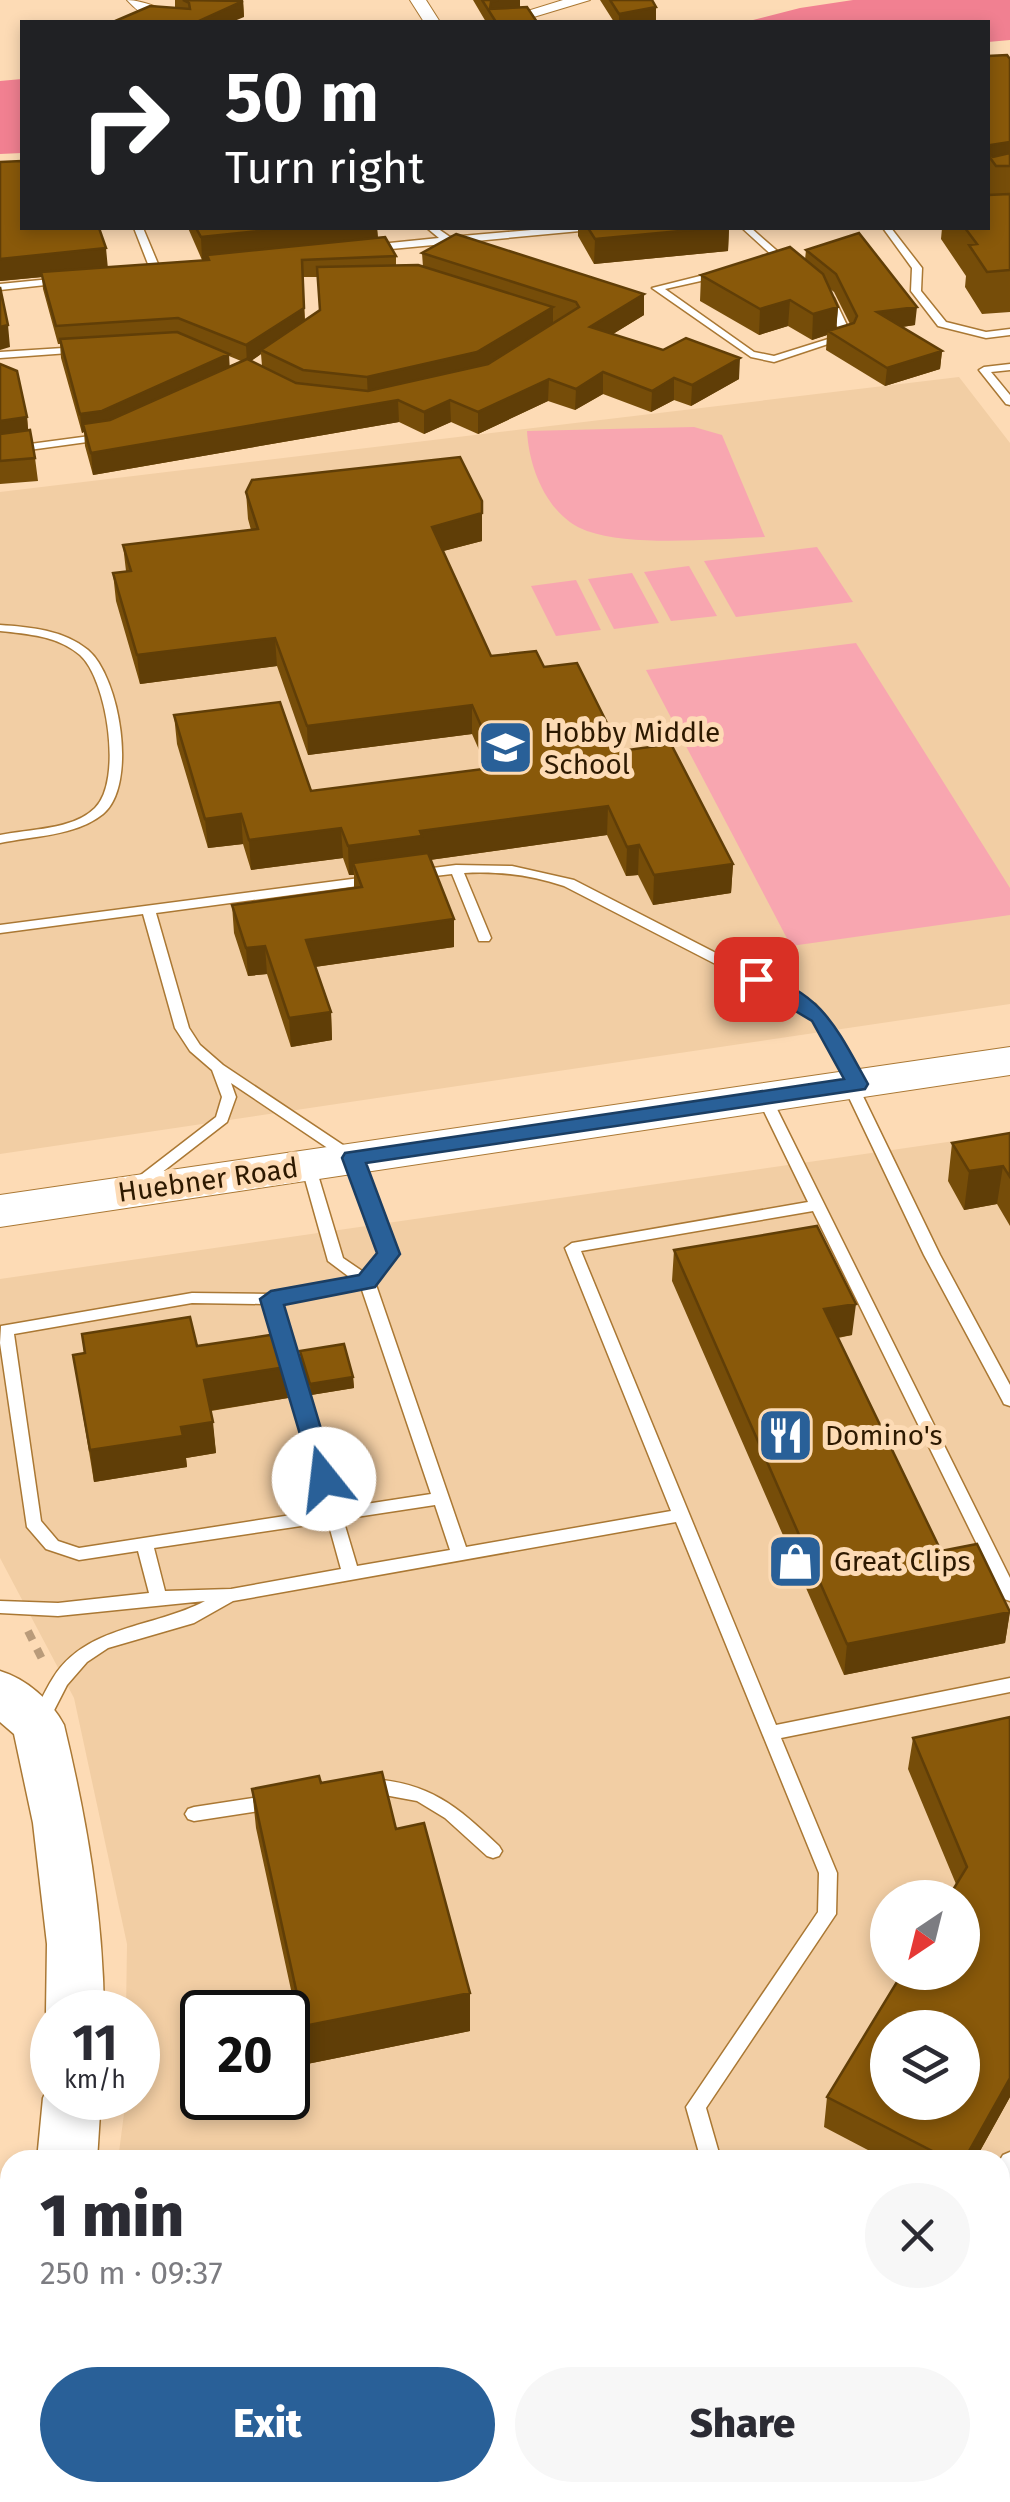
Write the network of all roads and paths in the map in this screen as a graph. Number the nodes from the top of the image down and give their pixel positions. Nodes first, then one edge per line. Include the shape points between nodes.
1 (135, 0) edge
2 (582, 0) edge
3 (173, 20) edge
4 (507, 20) edge
5 (139, 230) edge
6 (434, 230) edge
7 (558, 230) edge
8 (748, 230) edge
9 (888, 230) edge
10 (446, 240) junction
11 (350, 251) edge
12 (781, 260) junction
13 (763, 264) edge
14 (175, 269) edge
15 (156, 271) junction
16 (728, 272) edge
17 (797, 272) edge
18 (136, 273) edge
19 (78, 279) edge
20 (812, 284) edge
21 (0, 287) edge
22 (1010, 332) edge
23 (91, 349) edge
24 (0, 355) edge
25 (1010, 367) edge
26 (1010, 402) edge
27 (125, 428) edge
28 (0, 451) edge
29 (0, 628) edge
30 (0, 839) edge
31 (456, 869) junction
32 (148, 909) junction
33 (0, 928) edge
34 (484, 938) dead end
35 (1010, 1062) edge
36 (218, 1068) junction
37 (854, 1084) junction
38 (764, 1098) junction
39 (330, 1162) junction
40 (128, 1192) junction
41 (817, 1205) junction
42 (0, 1211) edge
43 (367, 1281) junction
44 (271, 1299) junction
45 (1010, 1400) edge
46 (441, 1498) junction
47 (334, 1514) junction
48 (681, 1515) junction
49 (145, 1544) junction
50 (459, 1552) junction
51 (351, 1574) junction
52 (231, 1595) junction
53 (1010, 1595) edge
54 (158, 1597) junction
55 (0, 1606) edge
56 (26, 1626) dead end
57 (1010, 1685) edge
58 (29, 1697) edge
59 (770, 1733) junction
60 (349, 1789) edge
61 (291, 1798) edge
62 (194, 1814) dead end
63 (493, 1851) dead end
64 (74, 1990) edge
65 (70, 2120) edge
66 (68, 2150) edge
67 (708, 2150) edge

1 - 3 street
2 - 4 street
5 - 15 lane
6 - 10 lane
7 - 10 lane
8 - 12 lane
9 - 22 lane via 917,268 916,291 942,324
10 - 11 lane
12 - 13 lane
12 - 17 lane
14 - 15 lane
15 - 18 lane
16 - 20 lane via 657,288 750,354 774,358 847,336 828,296
19 - 21 lane
23 - 24 lane
25 - 26 lane via 984,370
27 - 28 lane
29 - 30 lane via 45,632 97,666 112,716 116,782 104,807 88,817
31 - 32 lane
31 - 34 lane
31 - 37 lane via 538,872 569,883 790,996 820,1018
32 - 33 lane
32 - 36 lane via 182,1028
35 - 37 main road, Huebner Road
36 - 39 lane
36 - 40 lane via 229,1097 222,1120
37 - 38 main road, Huebner Road
37 - 45 lane via 932,1256
38 - 39 main road, Huebner Road
38 - 41 lane
39 - 40 main road, Huebner Road
39 - 43 lane via 336,1261
39 - 43 lane via 389,1254
40 - 42 main road, Huebner Road
41 - 48 lane via 572,1248
41 - 53 lane
43 - 44 lane
43 - 46 lane
44 - 47 lane
44 - 49 lane via 192,1298 6,1330 32,1523 52,1546 79,1554
46 - 47 lane
46 - 50 lane
47 - 49 lane
47 - 51 lane
48 - 50 lane
48 - 59 lane
49 - 54 lane
50 - 51 lane
51 - 52 lane
52 - 54 lane
52 - 58 lane via 188,1618 102,1643 60,1681
54 - 55 lane via 65,1612
56 - 58 path
57 - 59 lane
58 - 64 main road via 60,1823
59 - 67 lane via 828,1873 827,1914 696,2108
60 - 63 lane via 406,1786 447,1810
61 - 62 lane
65 - 66 main road

